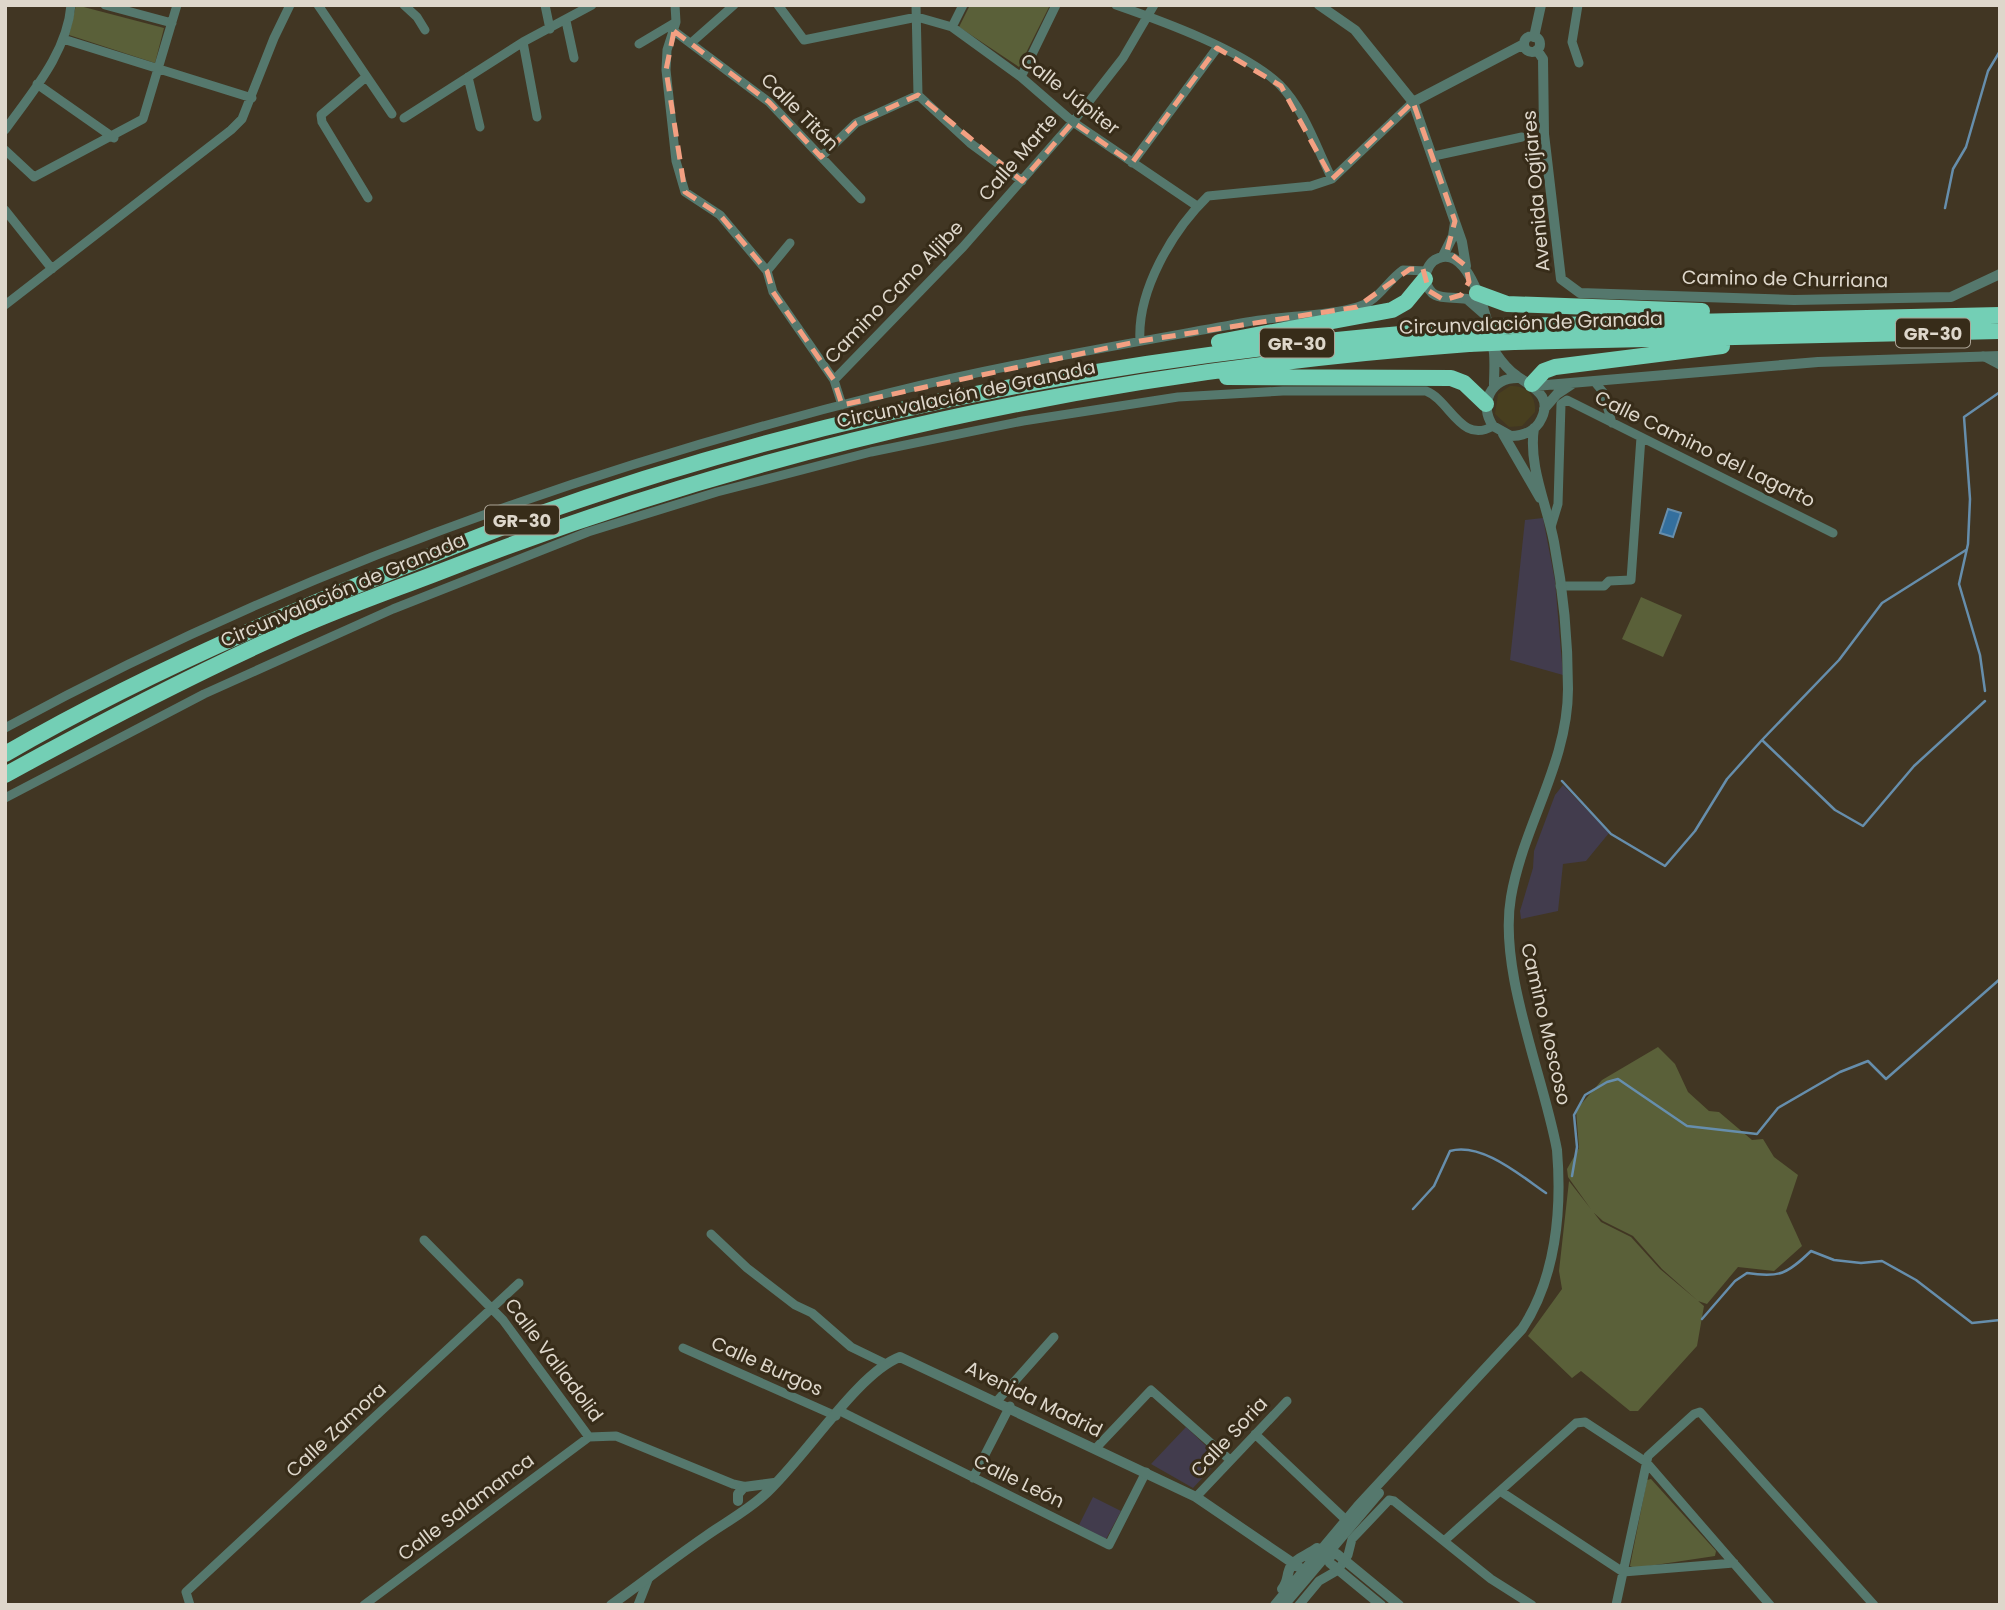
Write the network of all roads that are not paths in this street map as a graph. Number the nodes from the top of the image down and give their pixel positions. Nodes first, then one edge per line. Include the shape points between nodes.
1 (71, 5) edge
2 (105, 5) edge
3 (177, 5) edge
4 (290, 5) edge
5 (318, 5) edge
6 (404, 5) edge
7 (545, 5) edge
8 (592, 5) edge
9 (675, 5) edge
10 (734, 5) edge
11 (778, 5) edge
12 (916, 5) edge
13 (963, 5) edge
14 (1056, 5) edge
15 (1116, 5) edge
16 (1154, 5) edge
17 (1319, 5) edge
18 (1541, 5) edge
19 (1578, 5) edge
20 (917, 17) junction
21 (1149, 17) junction
22 (566, 21) junction
23 (172, 23) junction
24 (675, 27) junction
25 (952, 27) junction
26 (550, 29) junction
27 (425, 30) dead end
28 (1534, 37) junction
29 (63, 39) junction
30 (523, 42) junction
31 (691, 43) junction
32 (639, 44) dead end
33 (1524, 44) junction
34 (1217, 47) junction
35 (1537, 50) junction
36 (574, 58) dead end
37 (1579, 63) dead end
38 (159, 69) junction
39 (366, 77) junction
40 (468, 77) junction
41 (1021, 77) junction
42 (37, 84) junction
43 (918, 96) junction
44 (252, 98) junction
45 (1413, 102) junction
46 (392, 114) dead end
47 (537, 117) dead end
48 (404, 118) dead end
49 (1073, 122) junction
50 (480, 127) dead end
51 (5, 130) edge
52 (1522, 137) dead end
53 (114, 138) junction
54 (5, 150) edge
55 (1434, 156) junction
56 (821, 157) junction
57 (1132, 163) junction
58 (1332, 179) junction
59 (1021, 181) junction
60 (368, 198) dead end
61 (861, 199) dead end
62 (1198, 206) junction
63 (5, 210) edge
64 (1455, 221) junction
65 (980, 228) joint
66 (790, 243) dead end
67 (1443, 256) junction
68 (52, 269) junction
69 (767, 271) junction
70 (1467, 272) junction
71 (2000, 274) edge
72 (1426, 275) junction
73 (1567, 286) joint
74 (1477, 293) junction
75 (1457, 297) junction
76 (5, 305) edge
77 (1483, 313) junction
78 (2000, 315) edge
79 (1780, 319) junction
80 (2000, 331) edge
81 (1468, 336) junction
82 (1774, 336) junction
83 (1140, 341) junction
84 (1494, 351) junction
85 (1983, 356) junction
86 (2000, 356) edge
87 (2000, 365) edge
88 (1129, 366) junction
89 (1180, 374) junction
90 (1618, 378) junction
91 (834, 380) junction
92 (1594, 381) junction
93 (1529, 383) junction
94 (1574, 383) junction
95 (1494, 386) junction
96 (1486, 404) junction
97 (842, 405) junction
98 (1609, 407) junction
99 (1544, 409) junction
100 (1612, 423) junction
101 (1493, 426) junction
102 (1534, 428) junction
103 (1503, 433) junction
104 (1641, 437) junction
105 (1546, 509) junction
106 (1551, 527) junction
107 (1833, 533) dead end
108 (1560, 586) junction
109 (5, 728) edge
110 (5, 754) edge
111 (5, 775) edge
112 (5, 798) edge
113 (711, 1234) dead end
114 (424, 1240) dead end
115 (519, 1283) dead end
116 (493, 1308) junction
117 (1054, 1337) dead end
118 (683, 1348) dead end
119 (884, 1363) junction
120 (998, 1401) junction
121 (1287, 1401) dead end
122 (1010, 1406) junction
123 (838, 1414) junction
124 (1255, 1434) junction
125 (589, 1437) junction
126 (1096, 1448) junction
127 (1230, 1460) junction
128 (1646, 1462) junction
129 (1401, 1463) junction
130 (1146, 1472) junction
131 (717, 1478) junction
132 (973, 1478) junction
133 (776, 1483) junction
134 (748, 1487) junction
135 (1500, 1491) junction
136 (1196, 1497) junction
137 (738, 1500) junction
138 (753, 1504) junction
139 (1358, 1506) junction
140 (1346, 1520) junction
141 (723, 1524) junction
142 (1444, 1541) junction
143 (1721, 1548) junction
144 (1327, 1553) junction
145 (1317, 1560) junction
146 (1294, 1563) junction
147 (1712, 1563) junction
148 (1734, 1563) junction
149 (1342, 1565) junction
150 (1303, 1570) junction
151 (1623, 1573) junction
152 (649, 1577) junction
153 (190, 1605) edge
154 (365, 1605) edge
155 (611, 1605) edge
156 (638, 1605) edge
157 (1274, 1605) edge
158 (1284, 1605) edge
159 (1299, 1605) edge
160 (1381, 1605) edge
161 (1399, 1605) edge
162 (1531, 1605) edge
163 (1616, 1605) edge
164 (1770, 1605) edge
165 (1874, 1605) edge

1 - 29 street
2 - 23 street
3 - 23 street
4 - 44 street
5 - 39 street
6 - 27 street
7 - 26 street
8 - 22 street
9 - 24 street
10 - 31 street
11 - 20 street via 804,40
12 - 20 street
13 - 25 street
14 - 41 street
15 - 21 street
16 - 21 street, Calle Marte
17 - 45 street via 1355,30
18 - 28 street
19 - 37 street via 1572,42
20 - 25 street, Calle Júpiter
20 - 43 street
21 - 34 street
21 - 49 street, Calle Marte
22 - 26 street
22 - 36 street
23 - 38 street
24 - 31 street, Calle Titán
24 - 32 street
24 - 69 street via 666,70 676,161 685,192 720,215
25 - 41 street, Calle Júpiter
26 - 30 street
28 - 33 street
28 - 35 street via 1539,42
29 - 38 street
29 - 42 street
30 - 40 street
30 - 47 street
31 - 56 street, Calle Titán via 769,102
33 - 35 street via 1528,51
33 - 45 street
34 - 57 street
34 - 58 street via 1281,86
35 - 73 street, Avenida Ogíjares via 1543,59 1544,134 1561,279
38 - 44 street
38 - 53 street via 143,120
39 - 46 street
39 - 60 street via 321,115
40 - 48 street
40 - 50 street
41 - 49 street, Calle Júpiter
42 - 51 street
42 - 53 street
43 - 56 street via 856,123
43 - 59 street
44 - 68 street via 231,131
45 - 55 street
45 - 58 street
49 - 57 street, Calle Júpiter
49 - 59 street, Calle Marte
52 - 55 street
53 - 54 street via 34,177
55 - 64 street
56 - 61 street, Calle Titán
57 - 62 street, Calle Júpiter
58 - 62 street via 1311,186 1208,196
59 - 65 street, Calle Marte
62 - 83 street via 1152,276 1140,316
63 - 68 street
64 - 67 street
64 - 70 street
65 - 91 street, Camino Cano Aljibe
66 - 69 street
67 - 70 street via 1457,258
67 - 72 street via 1431,263
68 - 76 street
69 - 91 street via 773,292
70 - 74 street
70 - 75 street via 1466,289
71 - 73 street, Camino de Churriana via 1951,297 1794,300 1580,293
72 - 75 street via 1429,290 1437,297
72 - 83 street via 1403,270 1374,299 1357,307
72 - 88 highway via 1406,302 1392,310 1155,354
74 - 77 street
74 - 79 highway via 1507,304 1758,312
75 - 77 street
77 - 84 street
78 - 79 highway, Circunvalación de Granada / GR-30
79 - 81 highway, Circunvalación de Granada / GR-30, bridge via 1509,326
80 - 82 highway, Circunvalación de Granada / GR-30
81 - 82 highway, Circunvalación de Granada / GR-30, bridge via 1514,342
81 - 88 highway, Circunvalación de Granada / GR-30 via 1283,344
81 - 89 highway, Circunvalación de Granada / GR-30
82 - 93 highway via 1751,343 1555,367
83 - 97 street
84 - 93 street
84 - 95 street
85 - 86 street
85 - 87 street
85 - 90 street via 1818,362
88 - 110 highway, Circunvalación de Granada / GR-30 via 849,422 634,482 524,519 228,640
89 - 96 highway via 1208,378 1451,378 1464,383
89 - 111 highway, Circunvalación de Granada / GR-30 via 878,432 583,518 284,633
90 - 92 street
90 - 98 street via 1610,389
91 - 97 street
92 - 94 street
92 - 98 street
93 - 94 street
93 - 95 street via 1506,379
93 - 99 street
94 - 99 street
95 - 96 street
96 - 101 street
97 - 109 street via 586,480 401,546 168,646
98 - 100 street
99 - 102 street
100 - 104 street, Calle Camino del Lagarto
100 - 106 street, Calle Camino del Lagarto via 1567,400 1561,404 1558,504
101 - 103 street
101 - 112 street via 1477,430 1463,426 1435,394 1426,391 1283,391 1178,397 1023,421 871,452 588,532 393,609 204,694
102 - 103 street via 1518,436
102 - 105 street, Camino Moscoso via 1532,448
103 - 105 street, Camino Moscoso
104 - 107 street, Calle Camino del Lagarto
104 - 108 street via 1631,580 1609,581 1604,586
105 - 106 street, Camino Moscoso
106 - 108 street, Camino Moscoso
108 - 129 street, Camino Moscoso via 1568,689 1564,730 1514,881 1507,929 1557,1150 1551,1262 1541,1295 1522,1329
113 - 119 street via 795,1306 812,1313 851,1347
114 - 116 street, Calle Valladolid
115 - 116 street, Calle Zamora
116 - 125 street, Calle Valladolid
116 - 153 street, Calle Zamora via 186,1592
117 - 120 street
118 - 123 street, Calle Burgos
119 - 120 street, Avenida Madrid via 900,1357 914,1361
119 - 123 street
120 - 122 street, Avenida Madrid
121 - 124 street, Calle Soria
122 - 126 street, Avenida Madrid
122 - 132 street
123 - 132 street, Calle León
123 - 133 street
124 - 127 street, Calle Soria
124 - 140 street
125 - 131 street, Calle Valladolid via 616,1436
125 - 154 street, Calle Salamanca
126 - 127 street via 1151,1390
126 - 130 street, Avenida Madrid
127 - 136 street, Calle Soria
128 - 135 street via 1580,1422
128 - 143 street
128 - 151 street
128 - 165 street via 1694,1414 1705,1415
129 - 139 street, Camino Moscoso
129 - 144 street, Camino Moscoso
130 - 132 street, Calle León via 1109,1545
130 - 136 street, Avenida Madrid
131 - 134 street, Calle Valladolid
131 - 137 street, Calle Valladolid
133 - 134 street
133 - 138 street
134 - 137 street via 739,1491
134 - 138 street via 756,1494
135 - 142 street
135 - 151 street
136 - 146 street, Avenida Madrid
137 - 138 street via 743,1506
137 - 141 street
138 - 141 street
139 - 140 street, Camino Moscoso
139 - 144 street
140 - 145 street, Camino Moscoso
140 - 146 street
141 - 152 street
142 - 149 street via 1389,1500 1352,1539
142 - 162 street via 1491,1580
143 - 147 street
143 - 148 street
144 - 145 street
144 - 149 street via 1331,1563
145 - 150 street, Camino Moscoso
145 - 158 street, Camino Moscoso
146 - 150 street, Avenida Madrid
146 - 157 street
147 - 148 street
147 - 151 street
148 - 164 street
149 - 159 street via 1319,1581
149 - 160 street
149 - 161 street
150 - 157 street, Camino Moscoso
150 - 158 street
151 - 163 street
152 - 155 street
152 - 156 street

